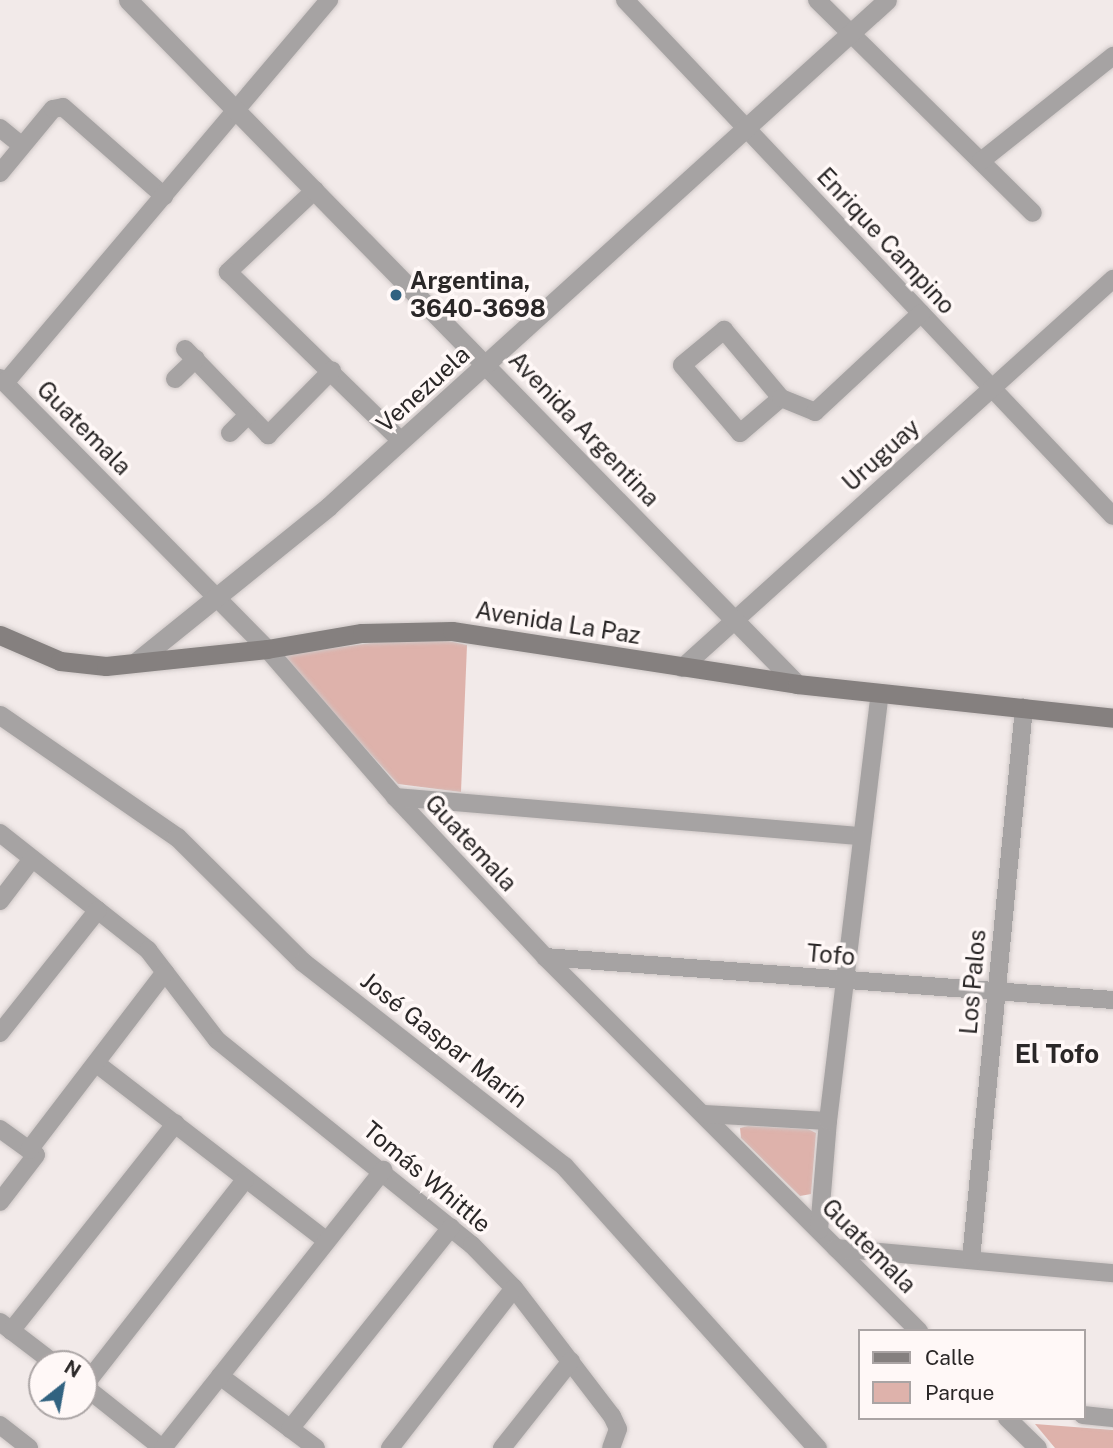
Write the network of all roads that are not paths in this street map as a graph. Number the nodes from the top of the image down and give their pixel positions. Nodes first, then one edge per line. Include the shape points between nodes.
1 (128, 0) edge
2 (329, 0) edge
3 (625, 0) edge
4 (817, 0) edge
5 (887, 0) edge
6 (849, 35) junction
7 (1113, 56) edge
8 (235, 109) junction
9 (0, 128) edge
10 (747, 130) junction
11 (22, 146) junction
12 (981, 161) junction
13 (0, 173) edge
14 (314, 190) junction
15 (164, 196) junction
16 (1033, 213) dead end
17 (1113, 279) edge
18 (921, 313) junction
19 (487, 364) junction
20 (332, 370) junction
21 (175, 379) dead end
22 (3, 380) edge
23 (993, 389) junction
24 (781, 398) junction
25 (248, 415) junction
26 (230, 433) dead end
27 (401, 441) junction
28 (1113, 516) edge
29 (217, 598) junction
30 (733, 620) junction
31 (0, 635) edge
32 (267, 649) junction
33 (136, 662) junction
34 (682, 668) junction
35 (797, 684) junction
36 (880, 694) junction
37 (1024, 708) junction
38 (0, 715) edge
39 (1113, 718) edge
40 (395, 797) junction
41 (0, 833) edge
42 (861, 836) junction
43 (32, 859) junction
44 (0, 901) edge
45 (98, 910) junction
46 (545, 957) junction
47 (164, 972) junction
48 (844, 981) junction
49 (997, 995) junction
50 (1113, 1000) edge
51 (0, 1033) edge
52 (97, 1064) junction
53 (704, 1114) junction
54 (828, 1121) junction
55 (176, 1123) junction
56 (0, 1129) edge
57 (32, 1153) junction
58 (383, 1170) junction
59 (245, 1180) junction
60 (0, 1202) edge
61 (451, 1227) junction
62 (819, 1230) junction
63 (327, 1241) junction
64 (836, 1248) junction
65 (971, 1259) junction
66 (1113, 1271) edge
67 (514, 1288) junction
68 (6, 1327) edge
69 (917, 1329) edge
70 (36, 1350) edge
71 (571, 1361) junction
72 (98, 1368) edge
73 (220, 1376) junction
74 (98, 1397) edge
75 (1085, 1415) edge
76 (1113, 1418) edge
77 (1009, 1420) edge
78 (0, 1425) edge
79 (290, 1429) junction
80 (29, 1448) edge
81 (163, 1448) edge
82 (316, 1448) edge
83 (390, 1448) edge
84 (502, 1448) edge
85 (611, 1448) edge
86 (817, 1448) edge
87 (1038, 1448) edge

1 - 8 street, Avenida Argentina
2 - 8 street
3 - 10 street, Enrique Campino
4 - 6 street
5 - 6 street, Venezuela
6 - 10 street, Venezuela
6 - 12 street
7 - 12 street
8 - 14 street, Avenida Argentina
8 - 15 street
9 - 11 street
10 - 18 street, Enrique Campino
10 - 19 street, Venezuela
11 - 13 street
11 - 15 street via 53,109 63,107
12 - 16 street
14 - 19 street, Avenida Argentina
14 - 20 street via 228,272
15 - 22 street
17 - 23 street, Uruguay
18 - 23 street, Enrique Campino
18 - 24 street via 814,412
19 - 27 street, Venezuela
19 - 30 street, Avenida Argentina
20 - 25 street via 268,435
20 - 27 street
21 - 25 street via 190,354
22 - 29 street, Guatemala
23 - 28 street, Enrique Campino
23 - 30 street, Uruguay
24 - 24 street via 724,330 682,365 740,433
25 - 26 street
27 - 29 street, Venezuela
29 - 32 street, Guatemala
29 - 33 street, Venezuela
30 - 34 street, Uruguay
30 - 35 street, Avenida Argentina
31 - 33 main road, Avenida La Paz via 75,664
32 - 33 main road, Avenida La Paz
32 - 34 main road, Avenida La Paz via 362,633 452,631
32 - 40 street, Guatemala
34 - 35 main road, Avenida La Paz
35 - 36 main road, Avenida La Paz
36 - 37 main road, Avenida La Paz
36 - 42 street
37 - 39 main road, Avenida La Paz
37 - 49 street, Los Palos
38 - 86 street, José Gaspar Marín via 177,837 285,947 564,1166
40 - 42 street
40 - 46 street, Guatemala
41 - 43 street, Tomás Whittle
42 - 48 street
43 - 44 street
43 - 45 street, Tomás Whittle
45 - 47 street, Tomás Whittle via 148,950
45 - 51 street
46 - 48 street, Tofo
46 - 53 street, Guatemala
47 - 52 street
47 - 58 street, Tomás Whittle via 216,1040
48 - 49 street, Tofo
48 - 54 street
49 - 50 street, Tofo
49 - 65 street, Los Palos
52 - 55 street
52 - 57 street
53 - 54 street
53 - 62 street, Guatemala
54 - 62 street
55 - 59 street
55 - 68 street
56 - 57 street
57 - 60 street
58 - 61 street, Tomás Whittle
58 - 63 street
59 - 63 street
59 - 72 street
61 - 67 street, Tomás Whittle
61 - 79 street
62 - 64 street, Guatemala
63 - 73 street
64 - 65 street
64 - 69 street, Guatemala
65 - 66 street
67 - 71 street, Tomás Whittle
67 - 83 street
68 - 70 street
71 - 84 street
71 - 85 street, Tomás Whittle via 618,1429
73 - 79 street
73 - 81 street
74 - 81 street
75 - 76 street
77 - 87 street
78 - 80 street
79 - 82 street

